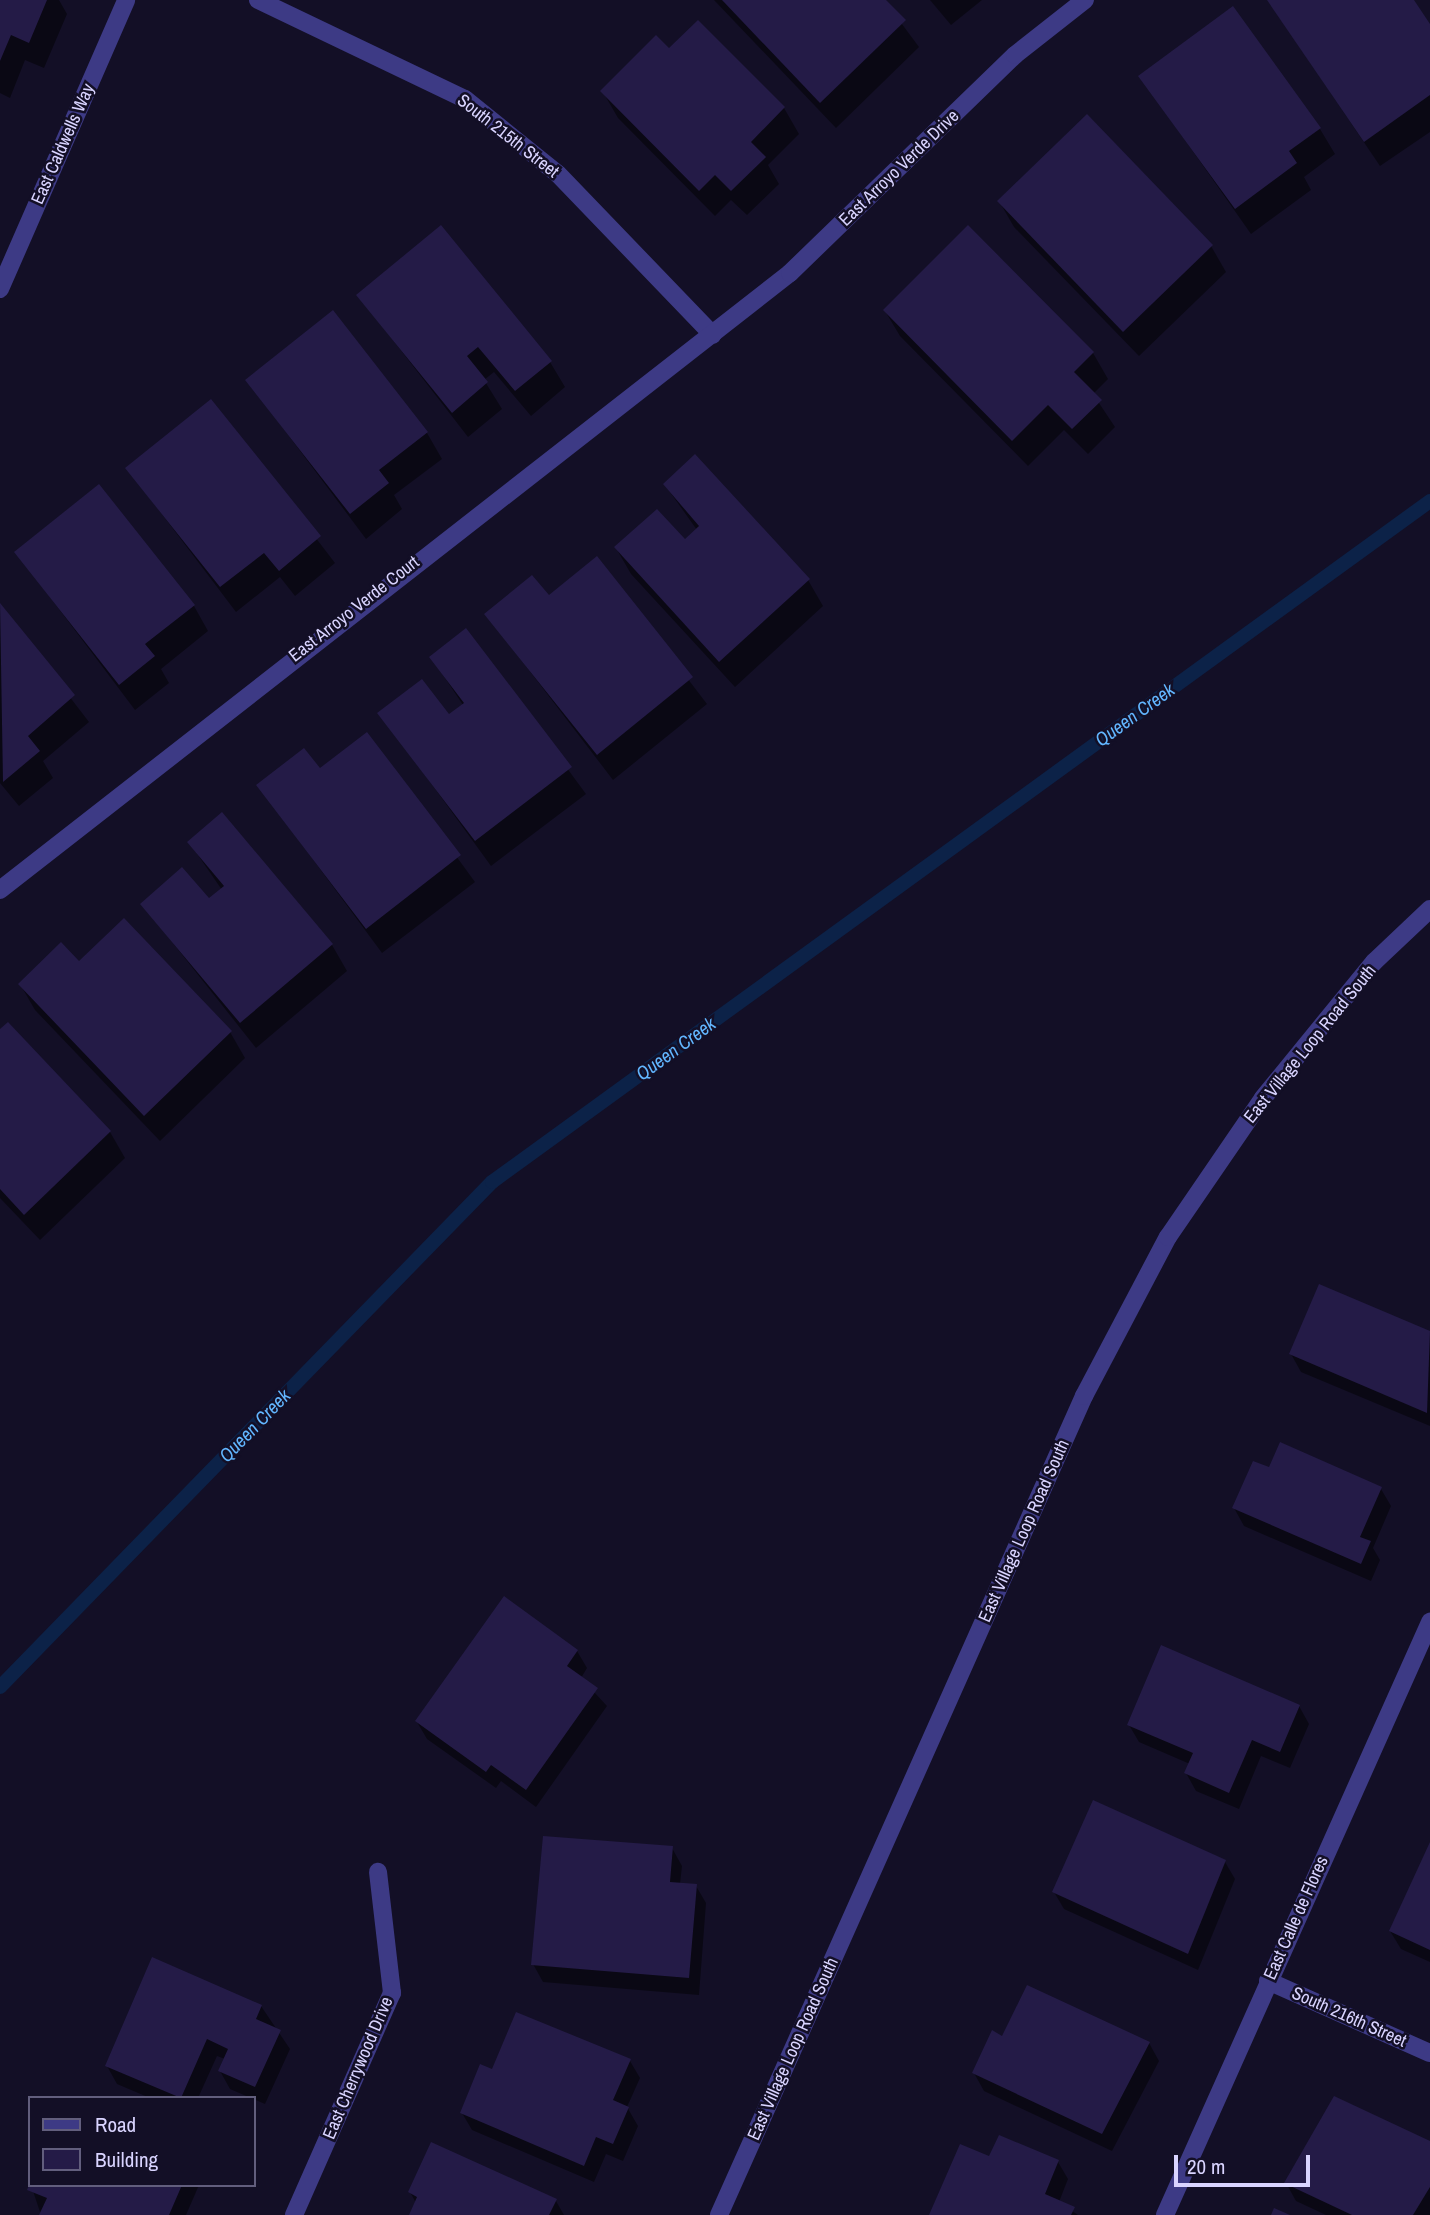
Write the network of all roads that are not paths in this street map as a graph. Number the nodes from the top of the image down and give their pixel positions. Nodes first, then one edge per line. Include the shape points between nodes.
1 (126, 0) edge
2 (258, 0) edge
3 (1085, 0) edge
4 (0, 289) edge
5 (713, 335) junction
6 (0, 890) edge
7 (1430, 909) edge
8 (1430, 1622) edge
9 (378, 1872) dead end
10 (1268, 1981) junction
11 (1430, 2053) edge
12 (294, 2215) edge
13 (719, 2215) edge
14 (1165, 2215) edge

1 - 4 street, East Caldwells Way
2 - 5 street, South 215th Street via 465,99 558,174
3 - 5 street, East Arroyo Verde Drive via 1015,55 790,273
5 - 6 street, East Arroyo Verde Court via 335,622
7 - 13 street, East Village Loop Road South via 1374,962 1264,1098 1168,1237 1084,1396
8 - 10 street, East Calle de Flores
9 - 12 street, East Cherrywood Drive via 392,1993
10 - 11 street, South 216th Street
10 - 14 street, East Calle de Flores

